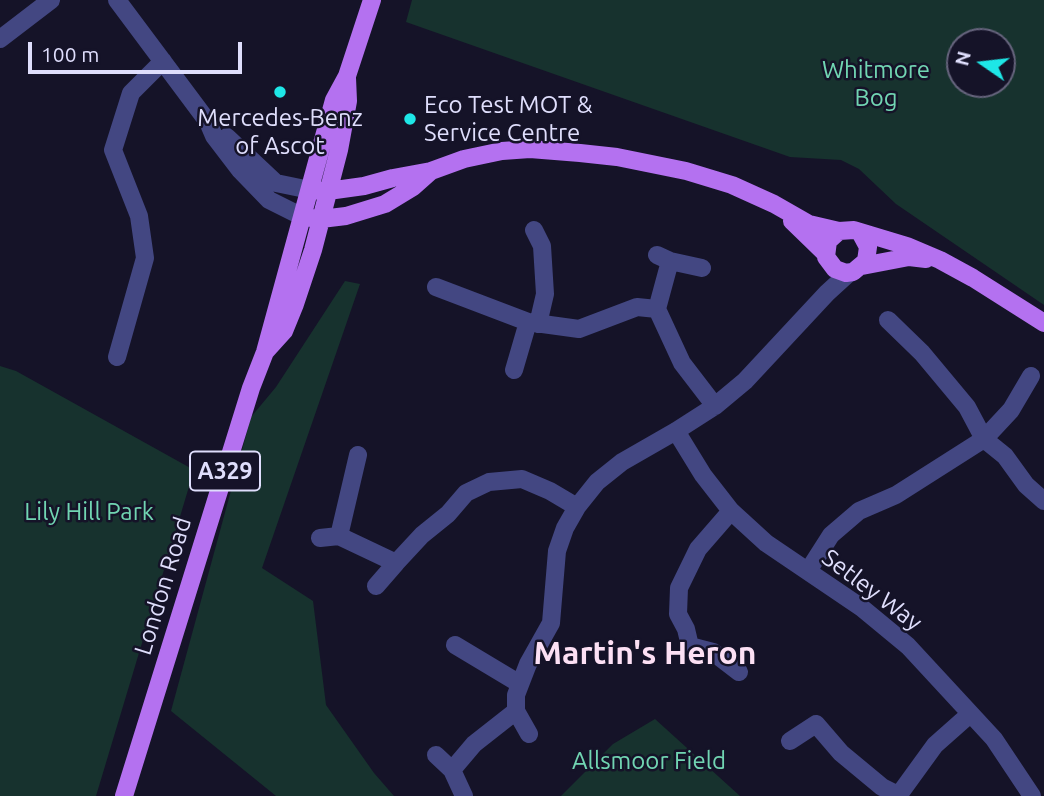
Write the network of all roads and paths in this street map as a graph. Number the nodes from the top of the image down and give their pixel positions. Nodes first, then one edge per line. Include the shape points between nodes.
1 (51, 0) edge
2 (117, 0) edge
3 (372, 0) edge
4 (0, 39) edge
5 (163, 61) junction
6 (208, 121) junction
7 (431, 171) junction
8 (319, 190) junction
9 (774, 204) junction
10 (312, 218) junction
11 (534, 230) dead end
12 (839, 231) junction
13 (861, 234) junction
14 (828, 259) junction
15 (940, 260) junction
16 (702, 268) dead end
17 (856, 269) junction
18 (436, 286) dead end
19 (817, 304) junction
20 (657, 309) junction
21 (888, 320) dead end
22 (533, 323) junction
23 (1044, 323) edge
24 (117, 357) dead end
25 (514, 370) dead end
26 (1031, 376) dead end
27 (715, 406) junction
28 (676, 431) junction
29 (984, 439) junction
30 (358, 454) dead end
31 (1044, 501) edge
32 (577, 507) junction
33 (731, 510) junction
34 (339, 536) junction
35 (320, 538) dead end
36 (396, 563) junction
37 (808, 571) junction
38 (376, 586) dead end
39 (455, 645) dead end
40 (739, 672) dead end
41 (520, 684) junction
42 (516, 711) junction
43 (970, 714) junction
44 (529, 734) dead end
45 (790, 741) dead end
46 (436, 755) dead end
47 (452, 770) junction
48 (1036, 790) edge
49 (124, 796) edge
50 (464, 796) edge
51 (898, 796) edge

1 - 4 street
2 - 5 street
3 - 8 main road, London Road / A329 via 347,76 348,101
5 - 6 street
5 - 24 street via 131,93 113,150 139,216 145,258
6 - 8 street via 276,183
6 - 10 street via 214,136 258,191 278,206
7 - 8 main road via 365,186
7 - 9 main road via 502,151 580,153 687,171
7 - 10 main road via 385,204 346,216
8 - 10 main road, London Road / A329
9 - 12 main road via 809,223
9 - 14 main road
10 - 49 main road, London Road / A329 via 272,320
11 - 22 street via 542,246 545,294
12 - 13 main road
12 - 14 main road via 828,241
13 - 15 main road
13 - 17 main road via 869,254
14 - 17 main road via 839,271
14 - 19 street
15 - 17 main road via 909,257
15 - 23 main road
16 - 20 street via 664,258
17 - 19 street
18 - 22 street
19 - 27 street via 745,381
20 - 22 street via 637,307 579,329
20 - 27 street via 682,363
21 - 29 street via 967,408
22 - 25 street
26 - 29 street via 1011,410
27 - 28 street
28 - 32 street via 622,462 597,482
28 - 33 street, Setley Way
29 - 31 street
29 - 37 street via 896,495 859,511 831,535
30 - 34 street
32 - 36 street via 522,479 489,482 466,494
32 - 41 street via 557,551 551,623
33 - 37 street, Setley Way via 766,543
33 - 40 street via 698,549 679,588 678,614 690,646 713,652
34 - 35 street
34 - 36 street
36 - 38 street
37 - 43 street, Setley Way via 908,646
39 - 41 street
41 - 42 street
42 - 44 street
42 - 47 street via 474,744
43 - 48 street, Setley Way
43 - 51 street via 934,745
45 - 51 street via 816,724 841,753
46 - 47 street
47 - 50 street

